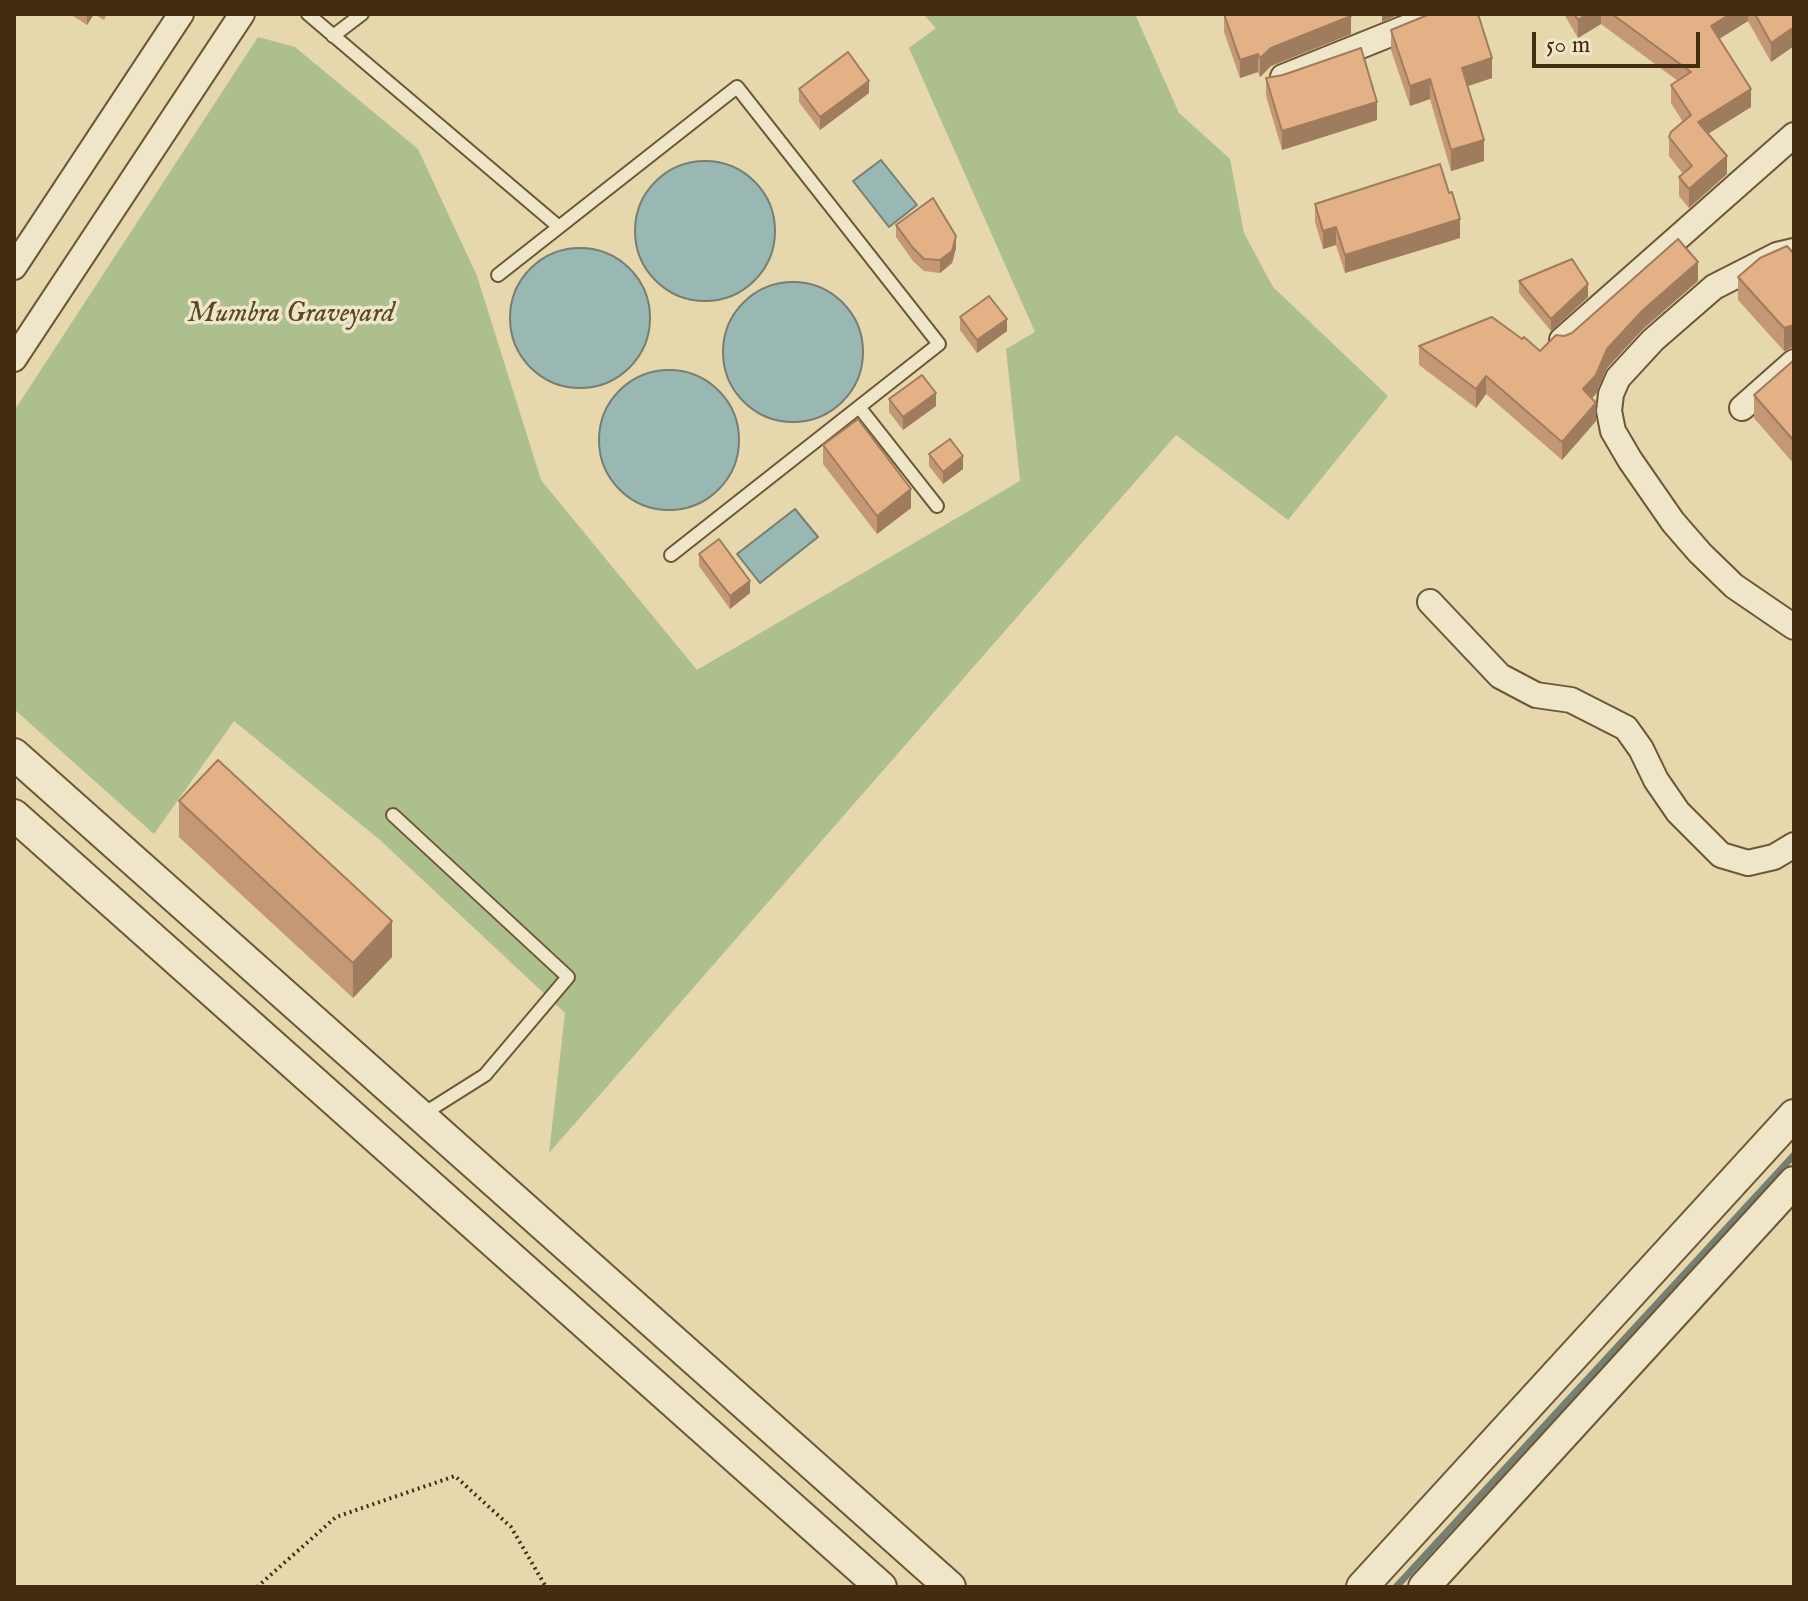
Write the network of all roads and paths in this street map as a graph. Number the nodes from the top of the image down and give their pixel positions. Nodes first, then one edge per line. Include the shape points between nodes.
1 (181, 14) edge
2 (242, 14) edge
3 (308, 14) edge
4 (362, 14) edge
5 (1440, 14) edge
6 (333, 36) junction
7 (1277, 80) edge
8 (1794, 135) edge
9 (559, 227) junction
10 (1794, 251) edge
11 (14, 267) edge
12 (498, 275) dead end
13 (1562, 340) edge
14 (14, 359) edge
15 (1794, 362) edge
16 (859, 407) junction
17 (1742, 408) dead end
18 (937, 506) dead end
19 (671, 555) dead end
20 (1430, 602) dead end
21 (1794, 627) edge
22 (14, 754) edge
23 (14, 815) edge
24 (393, 815) dead end
25 (1794, 845) edge
26 (1794, 1115) edge
27 (420, 1116) junction
28 (1794, 1182) edge
29 (257, 1587) edge
30 (546, 1587) edge
31 (881, 1587) edge
32 (950, 1587) edge
33 (1362, 1587) edge
34 (1424, 1587) edge

1 - 11 street
2 - 14 street
3 - 6 lane
4 - 6 lane
5 - 7 street
6 - 9 lane
8 - 13 street
9 - 12 lane
9 - 16 lane via 737,87 939,344
10 - 21 street via 1726,279 1673,322 1618,378 1609,411 1613,431 1630,460 1691,543 1734,586
15 - 17 street
16 - 18 lane
16 - 19 lane
20 - 25 street via 1500,676 1536,695 1571,700 1626,728 1678,812 1721,855 1748,863
22 - 27 street
23 - 31 street
24 - 27 lane via 568,977 485,1075
26 - 33 street
27 - 32 street
28 - 34 street
29 - 30 path via 336,1517 455,1476 511,1527

